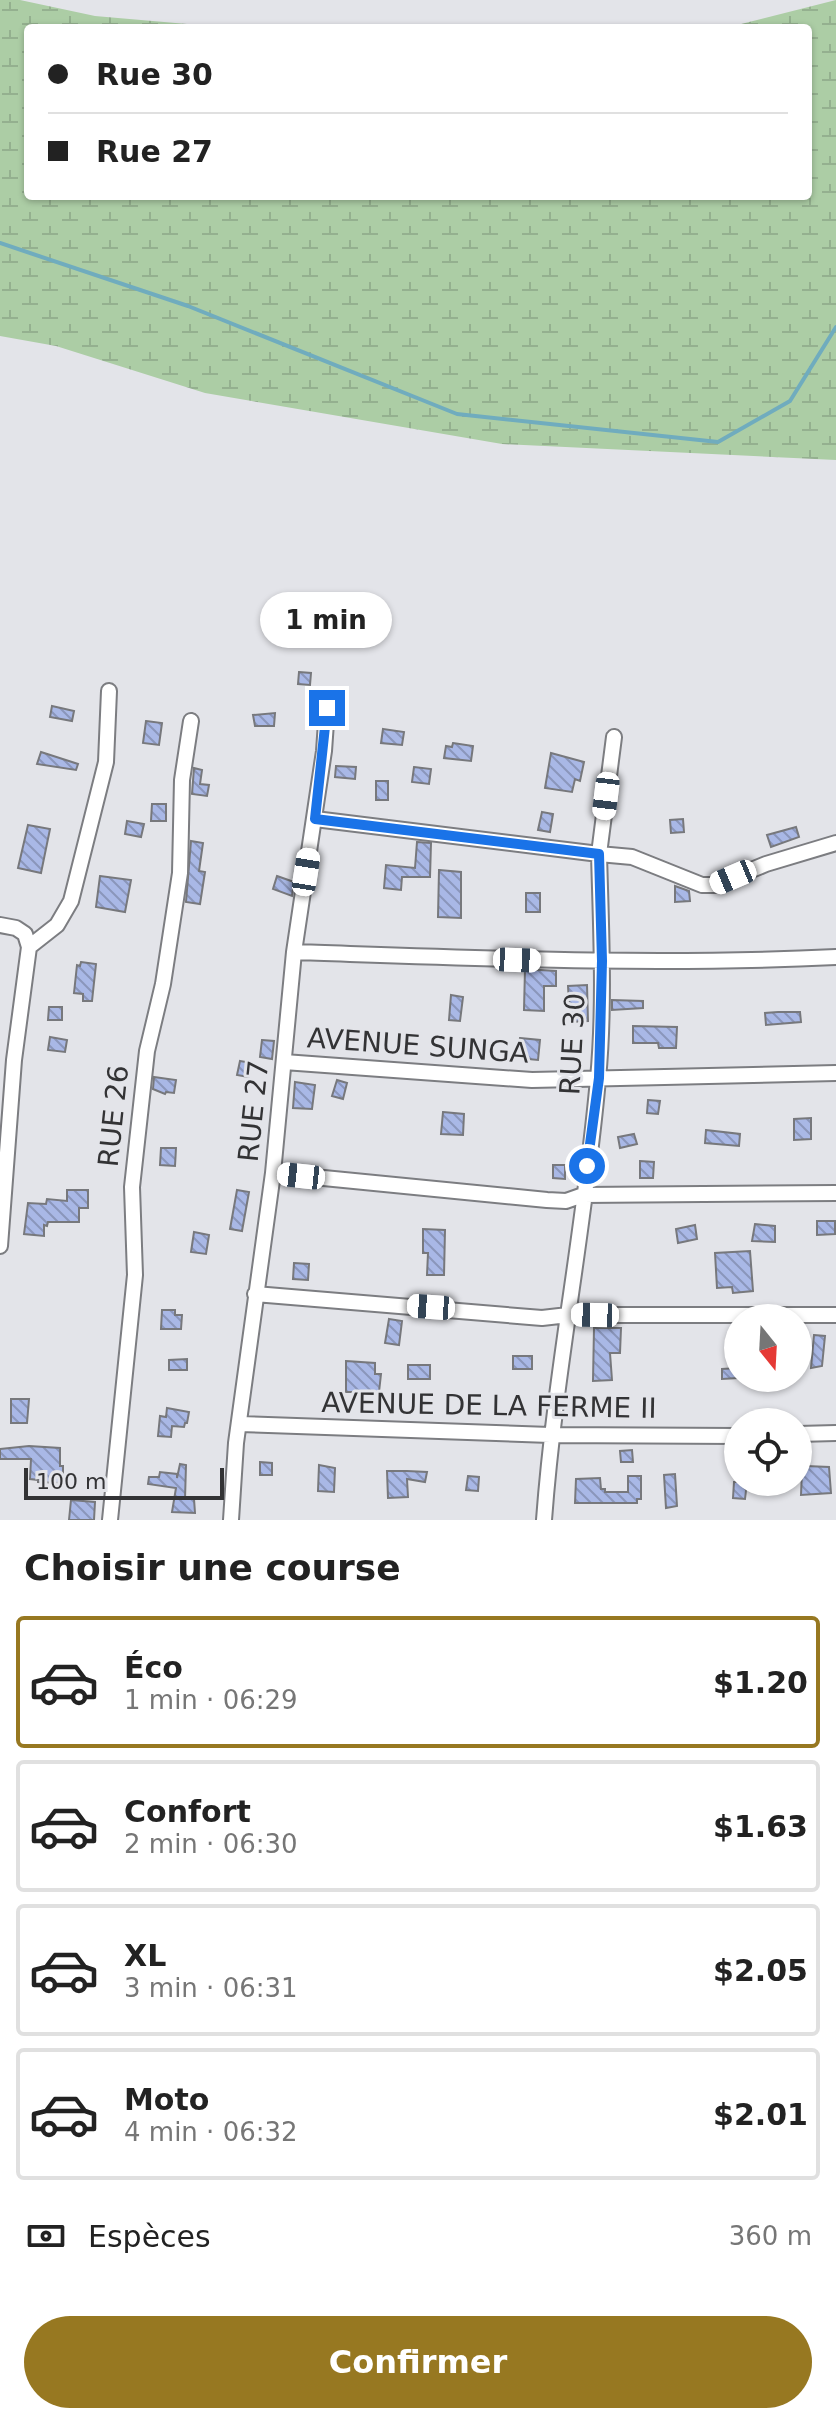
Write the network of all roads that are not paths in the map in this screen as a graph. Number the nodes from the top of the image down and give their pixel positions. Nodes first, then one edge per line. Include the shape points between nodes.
1 (109, 691) dead end
2 (327, 708) dead end
3 (191, 721) dead end
4 (614, 737) dead end
5 (315, 819) junction
6 (836, 843) edge
7 (599, 854) junction
8 (0, 925) edge
9 (29, 947) junction
10 (294, 952) junction
11 (836, 957) edge
12 (602, 961) junction
13 (284, 1062) junction
14 (836, 1073) edge
15 (599, 1078) junction
16 (273, 1173) junction
17 (836, 1193) edge
18 (583, 1195) junction
19 (0, 1246) edge
20 (255, 1294) junction
21 (568, 1315) junction
22 (836, 1315) edge
23 (239, 1424) junction
24 (836, 1433) edge
25 (812, 1434) edge
26 (550, 1435) junction
27 (724, 1436) edge
28 (110, 1520) edge
29 (231, 1520) edge
30 (544, 1520) edge

1 - 9 street via 106,762 71,901 57,925
2 - 5 street, RUE 27
3 - 28 street, RUE 26 via 182,780 180,873 147,1051 132,1187 135,1275
4 - 7 street, RUE 30
5 - 7 street
5 - 10 street, RUE 27
6 - 7 street via 715,885 702,885 632,857
7 - 12 street, RUE 30
8 - 9 street via 25,934
9 - 19 street via 14,1060
10 - 12 street
10 - 13 street, RUE 27
11 - 12 street
12 - 15 street, RUE 30
13 - 15 street, AVENUE SUNGA via 532,1080
13 - 16 street, RUE 27
14 - 15 street, AVENUE SUNGA
15 - 18 street, RUE 30
16 - 18 street via 547,1200
16 - 20 street, RUE 27
17 - 18 street
18 - 21 street, RUE 30
20 - 21 street via 542,1318
20 - 23 street, RUE 27
21 - 22 street
21 - 26 street, RUE 30
23 - 26 street, AVENUE DE LA FERME II
23 - 29 street, RUE 27
24 - 25 street
26 - 27 street, AVENUE DE LA FERME II
26 - 30 street, RUE 30

